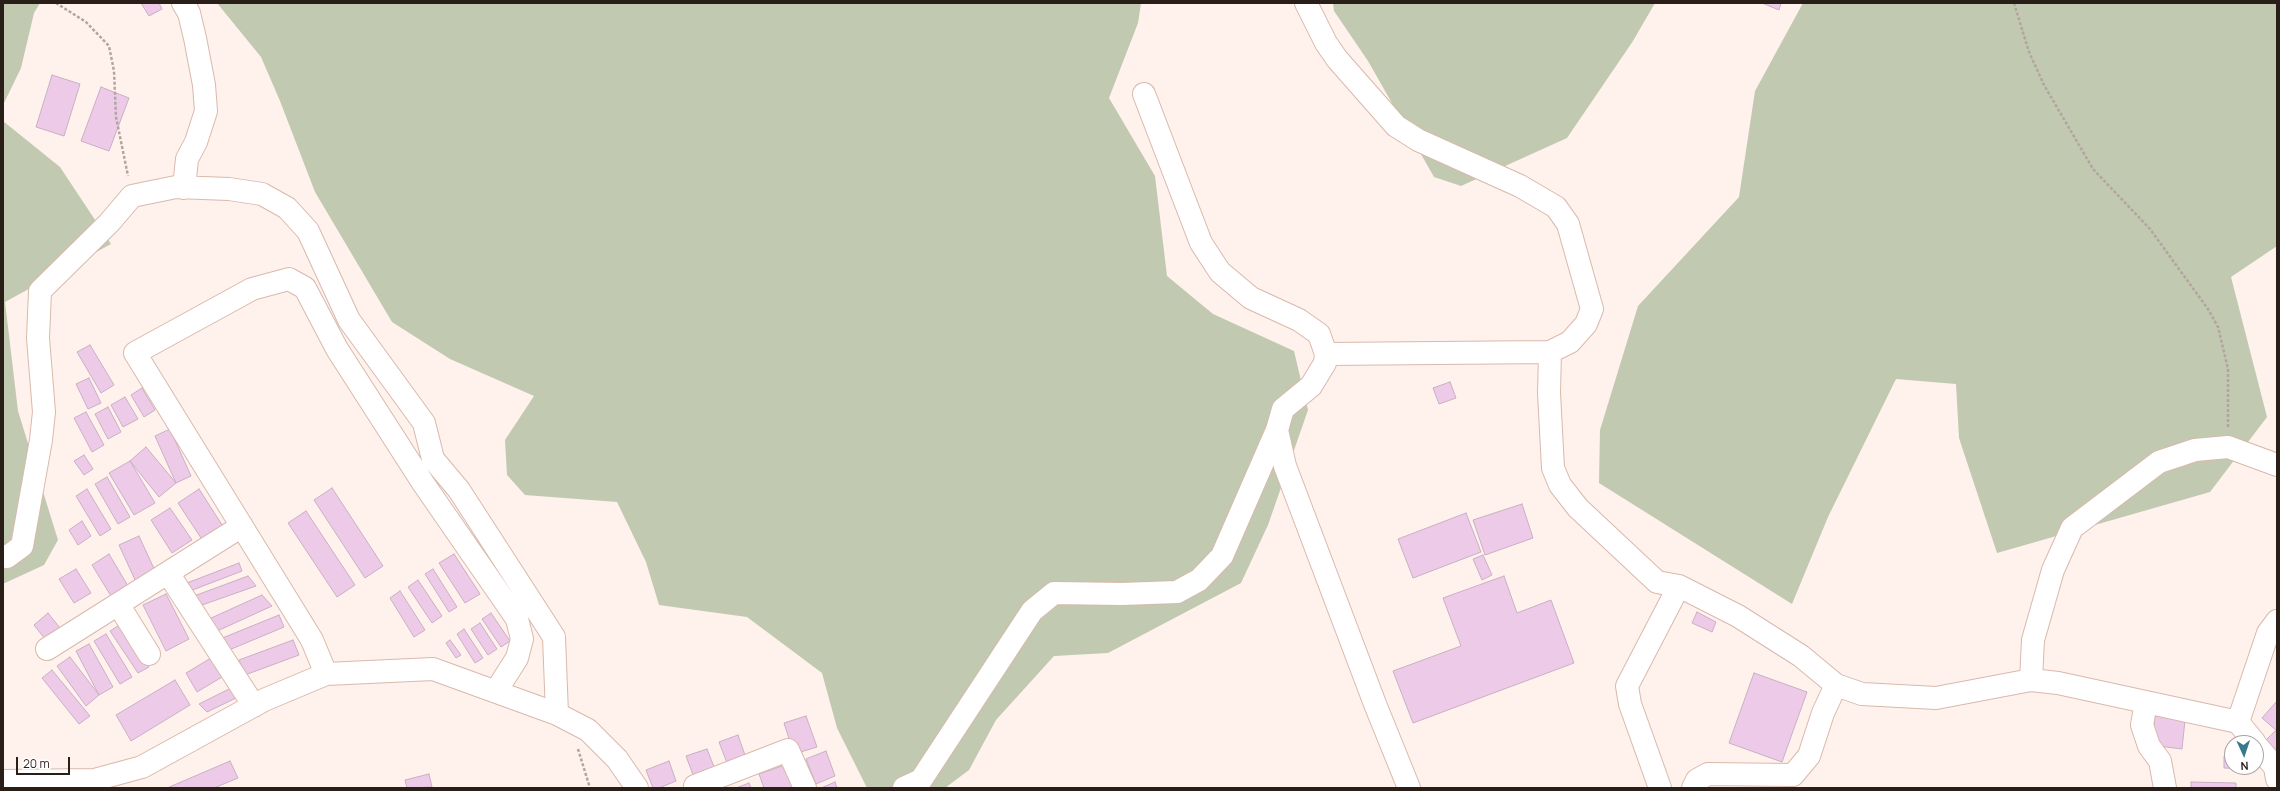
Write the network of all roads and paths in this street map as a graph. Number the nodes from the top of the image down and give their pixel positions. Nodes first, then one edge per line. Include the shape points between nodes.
1 (56, 3) edge
2 (183, 3) edge
3 (1306, 3) edge
4 (2014, 3) edge
5 (1144, 94) dead end
6 (184, 188) junction
7 (132, 196) junction
8 (1550, 352) junction
9 (1326, 354) junction
10 (1276, 430) junction
11 (2228, 447) junction
12 (2277, 465) edge
13 (242, 526) junction
14 (3, 556) edge
15 (168, 573) junction
16 (1679, 586) junction
17 (118, 604) junction
18 (2277, 621) edge
19 (47, 649) dead end
20 (150, 654) dead end
21 (326, 674) junction
22 (2031, 680) junction
23 (1836, 685) junction
24 (496, 691) junction
25 (2146, 702) junction
26 (254, 706) junction
27 (563, 717) junction
28 (2238, 722) junction
29 (2248, 735) edge
30 (2264, 754) edge
31 (2277, 779) edge
32 (3, 781) edge
33 (916, 785) edge
34 (590, 788) edge
35 (637, 788) edge
36 (696, 788) edge
37 (805, 788) edge
38 (1409, 788) edge
39 (1660, 788) edge
40 (1693, 788) edge
41 (2165, 788) edge

1 - 7 path via 86,22 109,46 114,71 116,117
2 - 6 street via 189,14 195,38 206,111 196,142 187,159
3 - 8 street via 1337,59 1396,126 1418,140 1520,186 1556,207 1568,224 1592,309 1586,324 1570,342
4 - 11 path via 2029,52 2044,85 2093,169 2150,229 2208,309 2218,327 2228,369
5 - 9 street via 1201,243 1220,272 1251,298 1299,320 1319,334
6 - 7 street
6 - 27 street via 228,189 262,194 287,208 308,231 349,320 424,423 433,458 459,490 554,637
7 - 14 street via 109,223 40,290 38,338 44,412 41,440 22,546 8,557
8 - 9 street
8 - 16 street via 1549,392 1553,468 1560,485 1578,508 1657,582
9 - 10 street via 1324,363 1311,386 1283,409
10 - 33 street via 1222,556 1200,580 1177,592 1054,593 1032,611
10 - 38 street via 1285,466
11 - 12 street
11 - 22 street via 2195,450 2159,462 2072,528 2053,570 2033,640
13 - 15 street
13 - 21 street via 312,640
13 - 24 street via 135,353 252,289 289,279 305,288 337,349 423,483 518,619 522,639 517,658
15 - 17 street
15 - 26 street
16 - 23 street via 1738,616 1801,656
16 - 39 street via 1627,686 1630,704
17 - 19 street
17 - 20 street
18 - 28 street via 2268,633
21 - 24 street via 433,669
21 - 26 street
22 - 23 street via 1936,698 1862,694
22 - 25 street via 2058,683
23 - 40 street via 1823,713 1809,756 1794,775 1708,774 1697,780
24 - 27 street
25 - 28 street
25 - 41 street via 2142,724 2149,746 2160,762
26 - 32 street via 142,767 94,780
27 - 34 path
27 - 35 street via 588,730 617,759
28 - 29 street
30 - 31 street via 2275,767
36 - 37 street via 695,786 788,750

